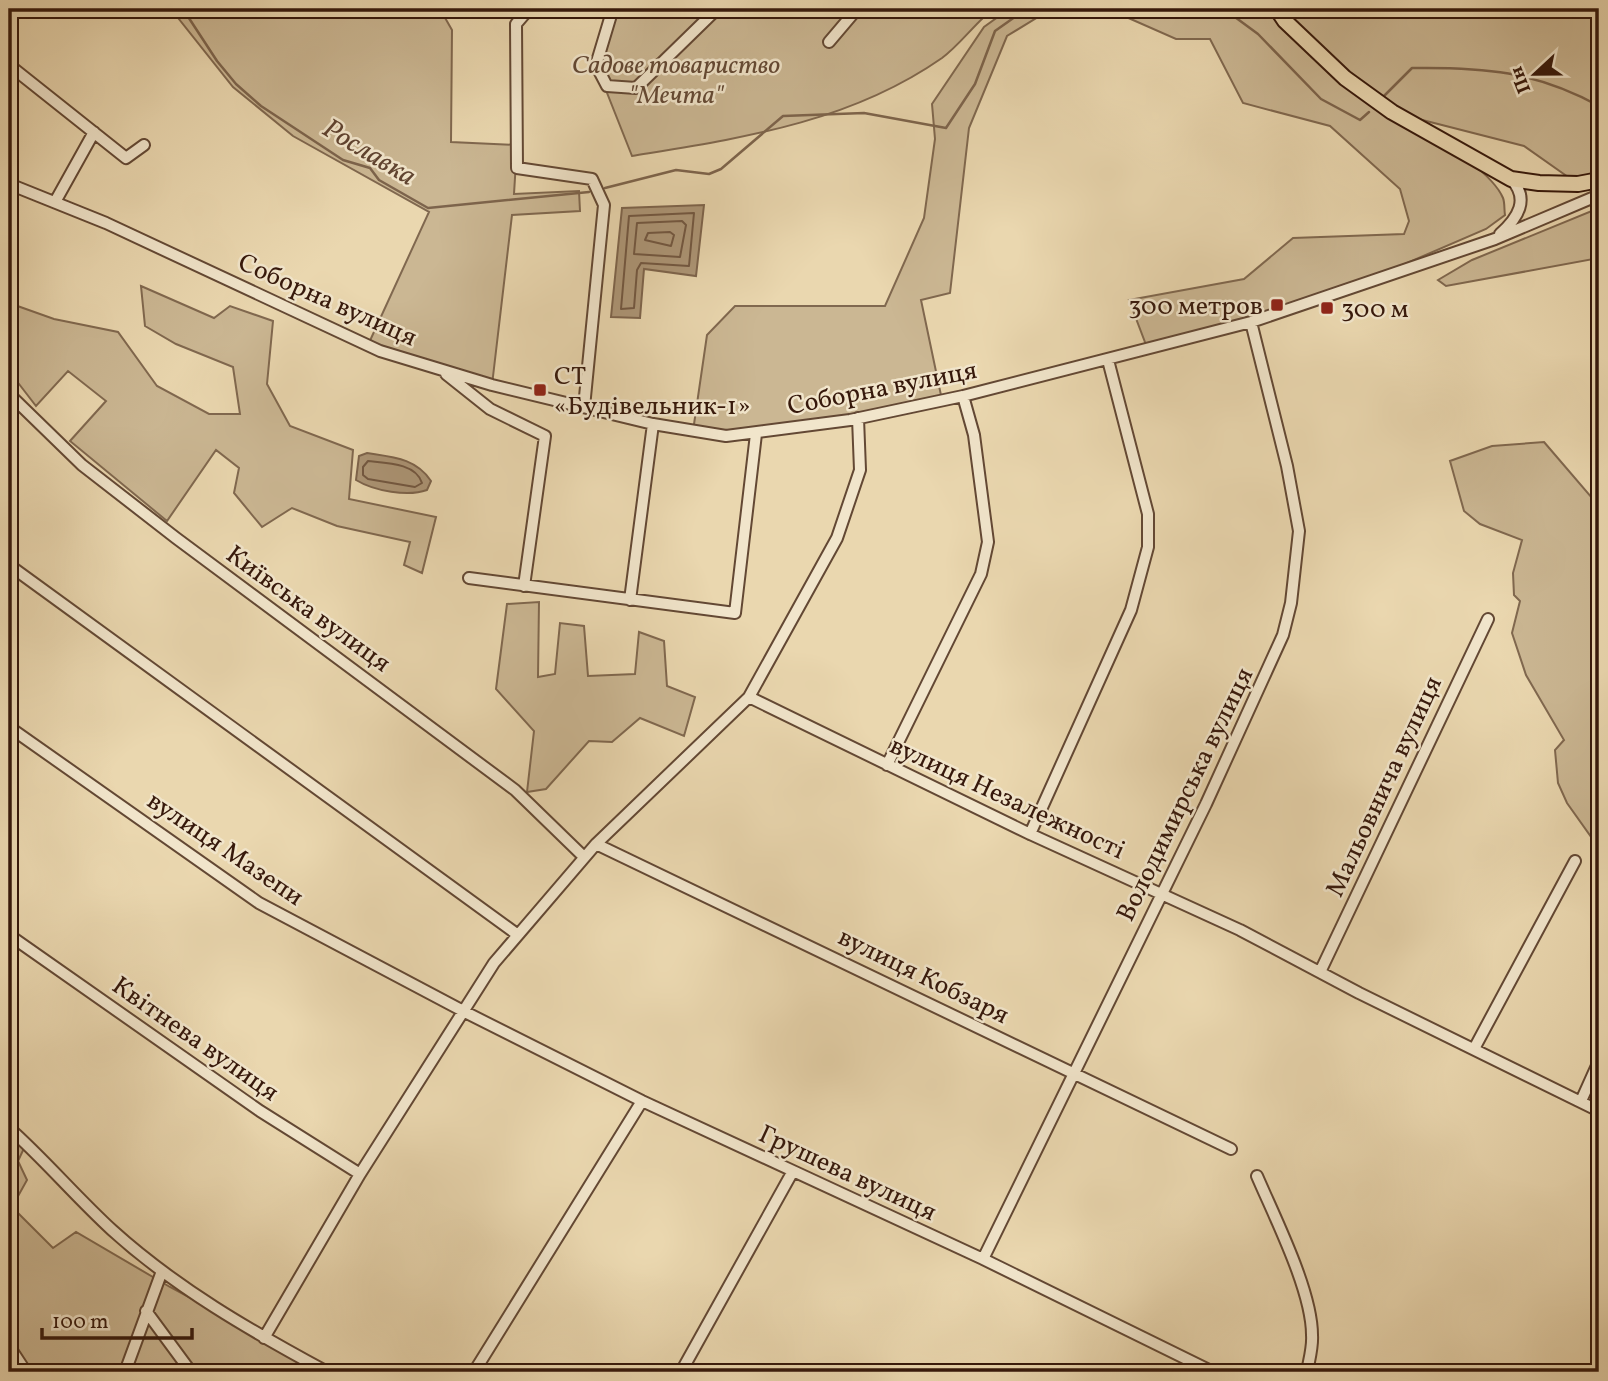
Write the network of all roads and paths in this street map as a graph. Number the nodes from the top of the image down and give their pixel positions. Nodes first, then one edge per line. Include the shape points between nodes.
1 (516, 9) edge
2 (529, 9) edge
3 (617, 9) edge
4 (718, 9) edge
5 (857, 9) edge
6 (1277, 9) edge
7 (516, 24) junction
8 (829, 42) dead end
9 (9, 65) edge
10 (94, 132) junction
11 (144, 145) dead end
12 (1511, 178) junction
13 (1599, 180) edge
14 (9, 184) edge
15 (1599, 195) edge
16 (55, 202) junction
17 (1495, 239) junction
18 (1251, 322) junction
19 (1108, 360) junction
20 (441, 370) junction
21 (9, 394) edge
22 (963, 396) junction
23 (584, 407) junction
24 (858, 418) junction
25 (653, 424) junction
26 (757, 434) junction
27 (9, 565) edge
28 (470, 578) dead end
29 (524, 586) junction
30 (630, 600) junction
31 (1488, 619) dead end
32 (748, 697) junction
33 (9, 727) edge
34 (887, 765) junction
35 (1030, 834) junction
36 (596, 844) junction
37 (584, 857) junction
38 (1574, 861) dead end
39 (1161, 894) junction
40 (518, 935) junction
41 (9, 936) edge
42 (1320, 972) junction
43 (465, 1012) junction
44 (1475, 1047) junction
45 (1599, 1061) edge
46 (1076, 1074) junction
47 (642, 1101) junction
48 (1581, 1101) junction
49 (1599, 1111) edge
50 (9, 1128) edge
51 (1231, 1149) dead end
52 (793, 1171) junction
53 (360, 1174) junction
54 (1257, 1176) dead end
55 (983, 1259) junction
56 (162, 1271) junction
57 (145, 1311) junction
58 (264, 1338) junction
59 (9, 1346) edge
60 (26, 1372) edge
61 (125, 1372) edge
62 (191, 1372) edge
63 (327, 1372) edge
64 (474, 1372) edge
65 (681, 1372) edge
66 (1213, 1372) edge
67 (1307, 1372) edge

1 - 7 street
2 - 7 street
3 - 4 street via 611,15 596,65 607,86 636,88
5 - 8 street
6 - 12 main road via 1345,78 1392,112
7 - 23 street via 517,168 592,179 604,205
9 - 10 street
10 - 11 street via 125,158
10 - 16 street
12 - 13 main road via 1578,184
12 - 17 street via 1519,187 1521,203 1512,223
14 - 16 street, Соборна вулиця
15 - 17 street, Соборна вулиця
16 - 20 street, Соборна вулиця via 380,351
17 - 18 street, Соборна вулиця
18 - 19 street, Соборна вулиця
18 - 39 street, Володимирська вулиця via 1299,531 1291,603 1266,676
19 - 22 street, Соборна вулиця
19 - 35 street via 1148,514 1149,547 1131,610
20 - 23 street, Соборна вулиця
20 - 29 street via 490,409 545,436
21 - 37 street, Київська вулиця via 82,464 176,538 515,790
22 - 24 street, Соборна вулиця
22 - 34 street via 974,435 988,542 981,574
23 - 25 street, Соборна вулиця
24 - 26 street, Соборна вулиця
24 - 32 street via 860,470 837,538
25 - 26 street, Соборна вулиця via 726,436
25 - 30 street
26 - 30 street via 735,613
27 - 40 street
28 - 29 street
29 - 30 street
31 - 42 street, Мальовнича вулиця
32 - 34 street, вулиця Незалежності
32 - 36 street
33 - 43 street, вулиця Мазепи via 259,903
34 - 35 street, вулиця Незалежності
35 - 39 street, вулиця Незалежності
36 - 37 street
36 - 46 street, вулиця Кобзаря
37 - 40 street
38 - 44 street
39 - 42 street, вулиця Незалежності
39 - 46 street, Володимирська вулиця
40 - 43 street via 483,978
41 - 53 street, Квітнева вулиця via 260,1111
42 - 44 street, вулиця Незалежності
43 - 47 street, Грушева вулиця
43 - 53 street
44 - 48 street, вулиця Незалежності
45 - 48 street
46 - 51 street, вулиця Кобзаря
46 - 55 street, Володимирська вулиця
47 - 52 street, Грушева вулиця
47 - 64 street
48 - 49 street, вулиця Незалежності
50 - 56 street via 112,1230
52 - 55 street, Грушева вулиця
52 - 65 street
53 - 58 street
54 - 67 street via 1310,1318
55 - 66 street, Грушева вулиця
56 - 57 street
56 - 58 street
57 - 61 street
57 - 62 street
58 - 63 street
59 - 60 street

